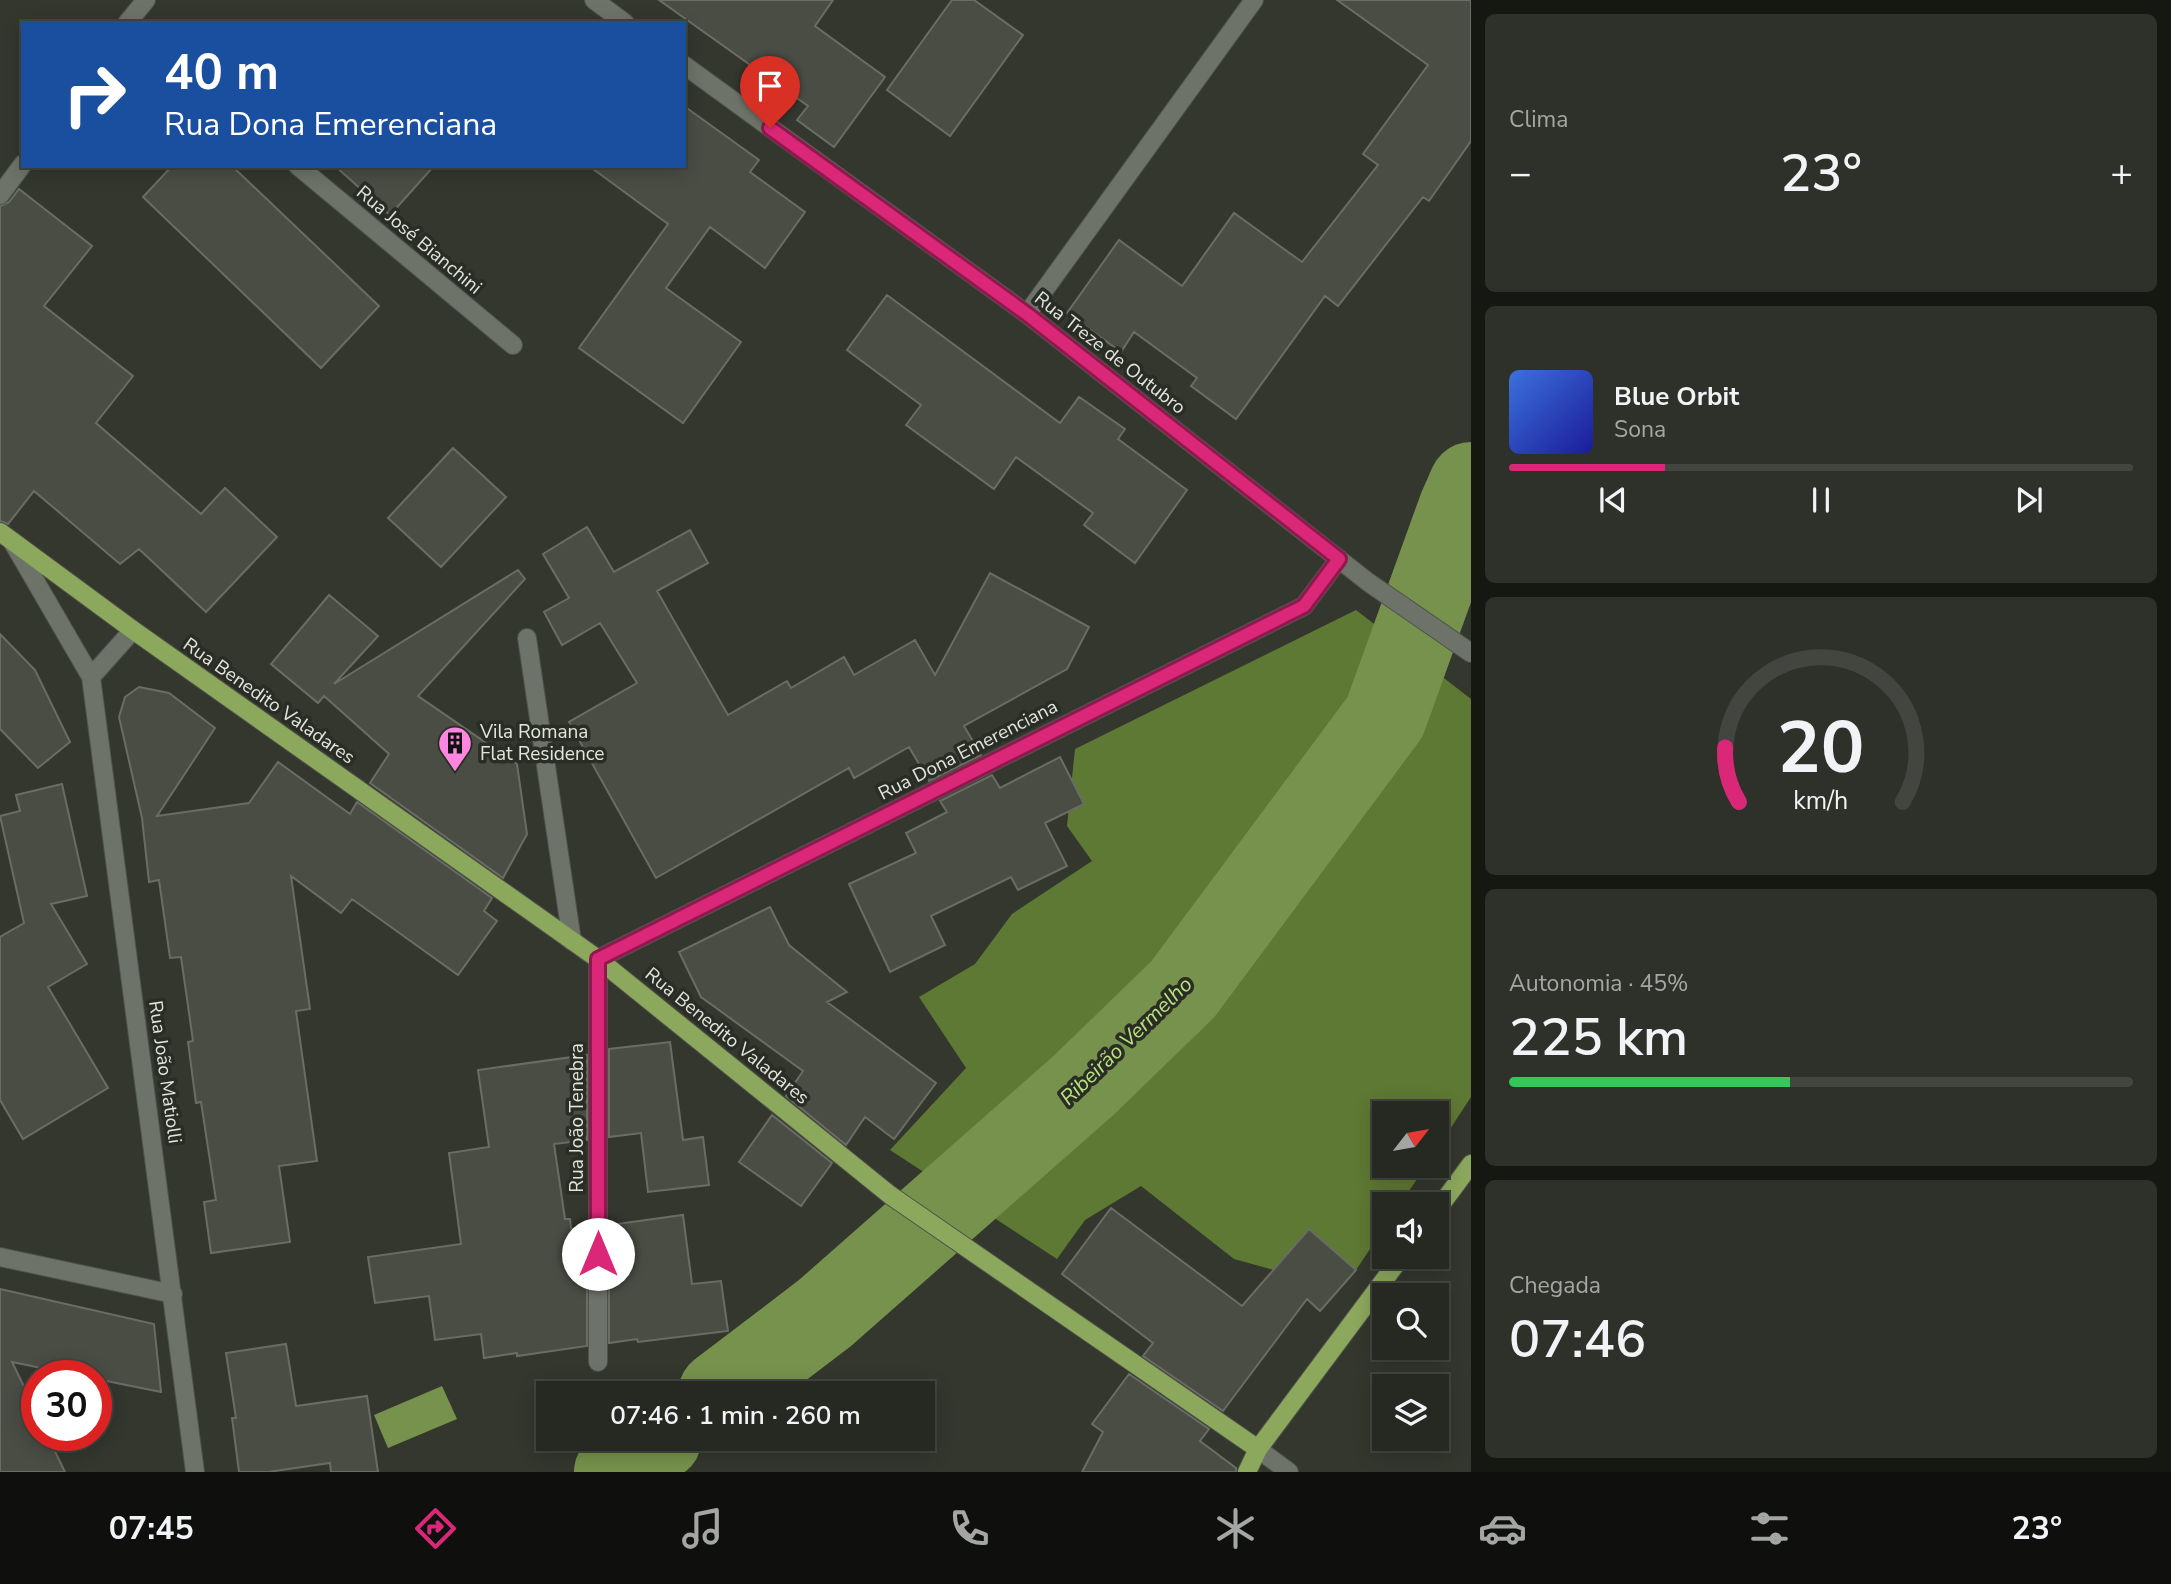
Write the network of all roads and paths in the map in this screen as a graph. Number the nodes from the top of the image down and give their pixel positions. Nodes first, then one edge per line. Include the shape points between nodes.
1 (146, 0) edge
2 (594, 0) edge
3 (1254, 0) edge
4 (129, 21) edge
5 (622, 21) edge
6 (686, 66) edge
7 (21, 167) edge
8 (300, 168) edge
9 (0, 195) edge
10 (1027, 314) junction
11 (513, 345) dead end
12 (6, 537) edge
13 (1339, 559) junction
14 (132, 630) junction
15 (527, 638) dead end
16 (1471, 653) edge
17 (91, 677) junction
18 (572, 941) junction
19 (598, 959) junction
20 (1471, 1164) edge
21 (1449, 1194) edge
22 (0, 1257) edge
23 (1392, 1269) edge
24 (173, 1294) junction
25 (597, 1362) dead end
26 (1258, 1449) junction
27 (195, 1472) edge
28 (1247, 1472) edge
29 (1289, 1472) edge

1 - 4 street
2 - 5 street
3 - 10 street
6 - 10 street, Rua Treze de Outubro
7 - 9 street
8 - 11 street, Rua José Bianchini
10 - 13 street, Rua Treze de Outubro
12 - 14 main road, Rua Benedito Valadares
12 - 17 street, Rua João Matiolli
13 - 16 street, Rua Treze de Outubro
13 - 19 street, Rua Dona Emerenciana via 1304,606
14 - 17 street
14 - 18 main road, Rua Benedito Valadares
15 - 18 street
17 - 24 street, Rua João Matiolli
18 - 19 main road, Rua Benedito Valadares
19 - 25 street, Rua João Tenebra
19 - 26 main road, Rua Benedito Valadares via 890,1195
20 - 21 main road
22 - 24 street
23 - 26 main road
24 - 27 street, Rua João Matiolli
26 - 28 main road
26 - 29 street

